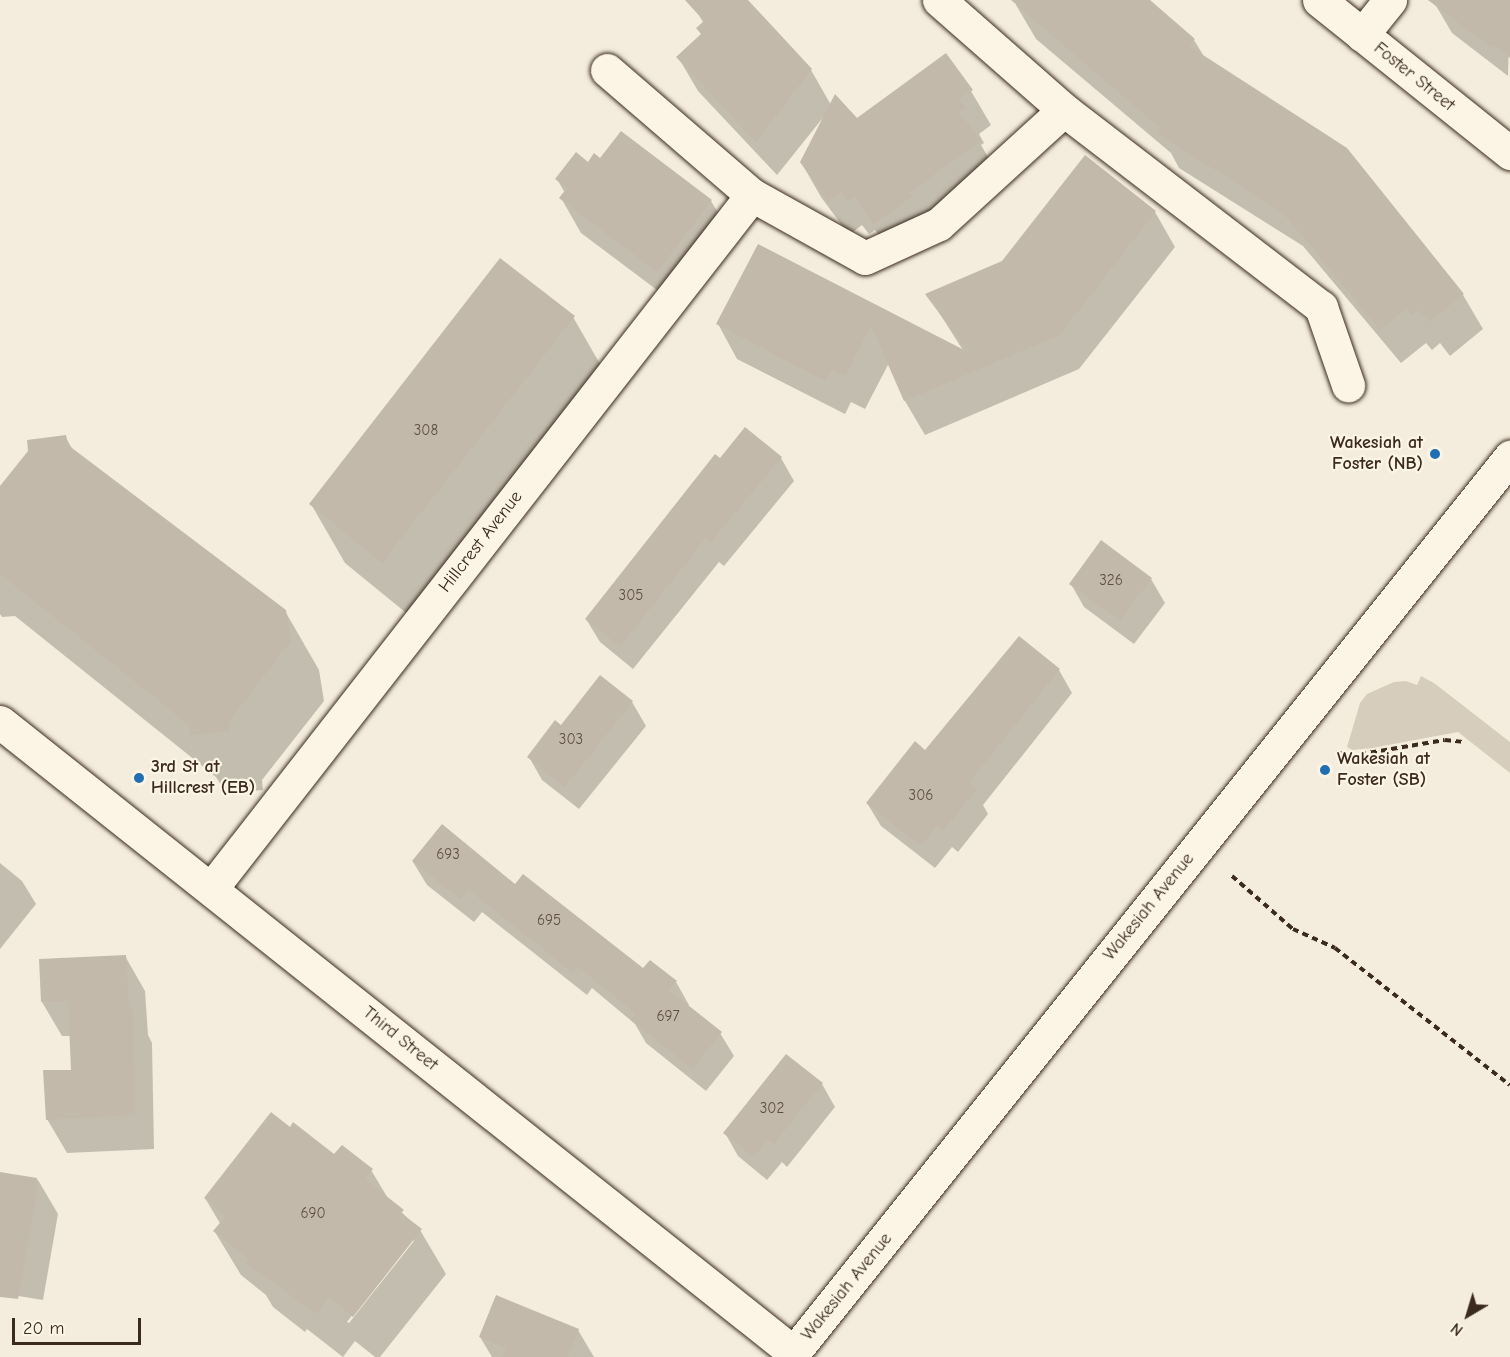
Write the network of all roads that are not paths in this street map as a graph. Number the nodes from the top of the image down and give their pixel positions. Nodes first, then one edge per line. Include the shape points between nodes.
1 (939, 0) edge
2 (1319, 0) edge
3 (1390, 0) edge
4 (1362, 35) junction
5 (607, 70) dead end
6 (1064, 110) junction
7 (1510, 153) edge
8 (752, 195) junction
9 (1348, 385) dead end
10 (1510, 457) edge
11 (0, 722) edge
12 (211, 889) junction
13 (794, 1356) edge

1 - 6 street
2 - 4 street, Foster Street
3 - 4 street
4 - 7 street, Foster Street
5 - 8 street
6 - 8 street via 939,224 865,258
6 - 9 street via 1321,307
8 - 12 street, Hillcrest Avenue
10 - 13 street, Wakesiah Avenue
11 - 12 street, Third Street
12 - 13 street, Third Street

